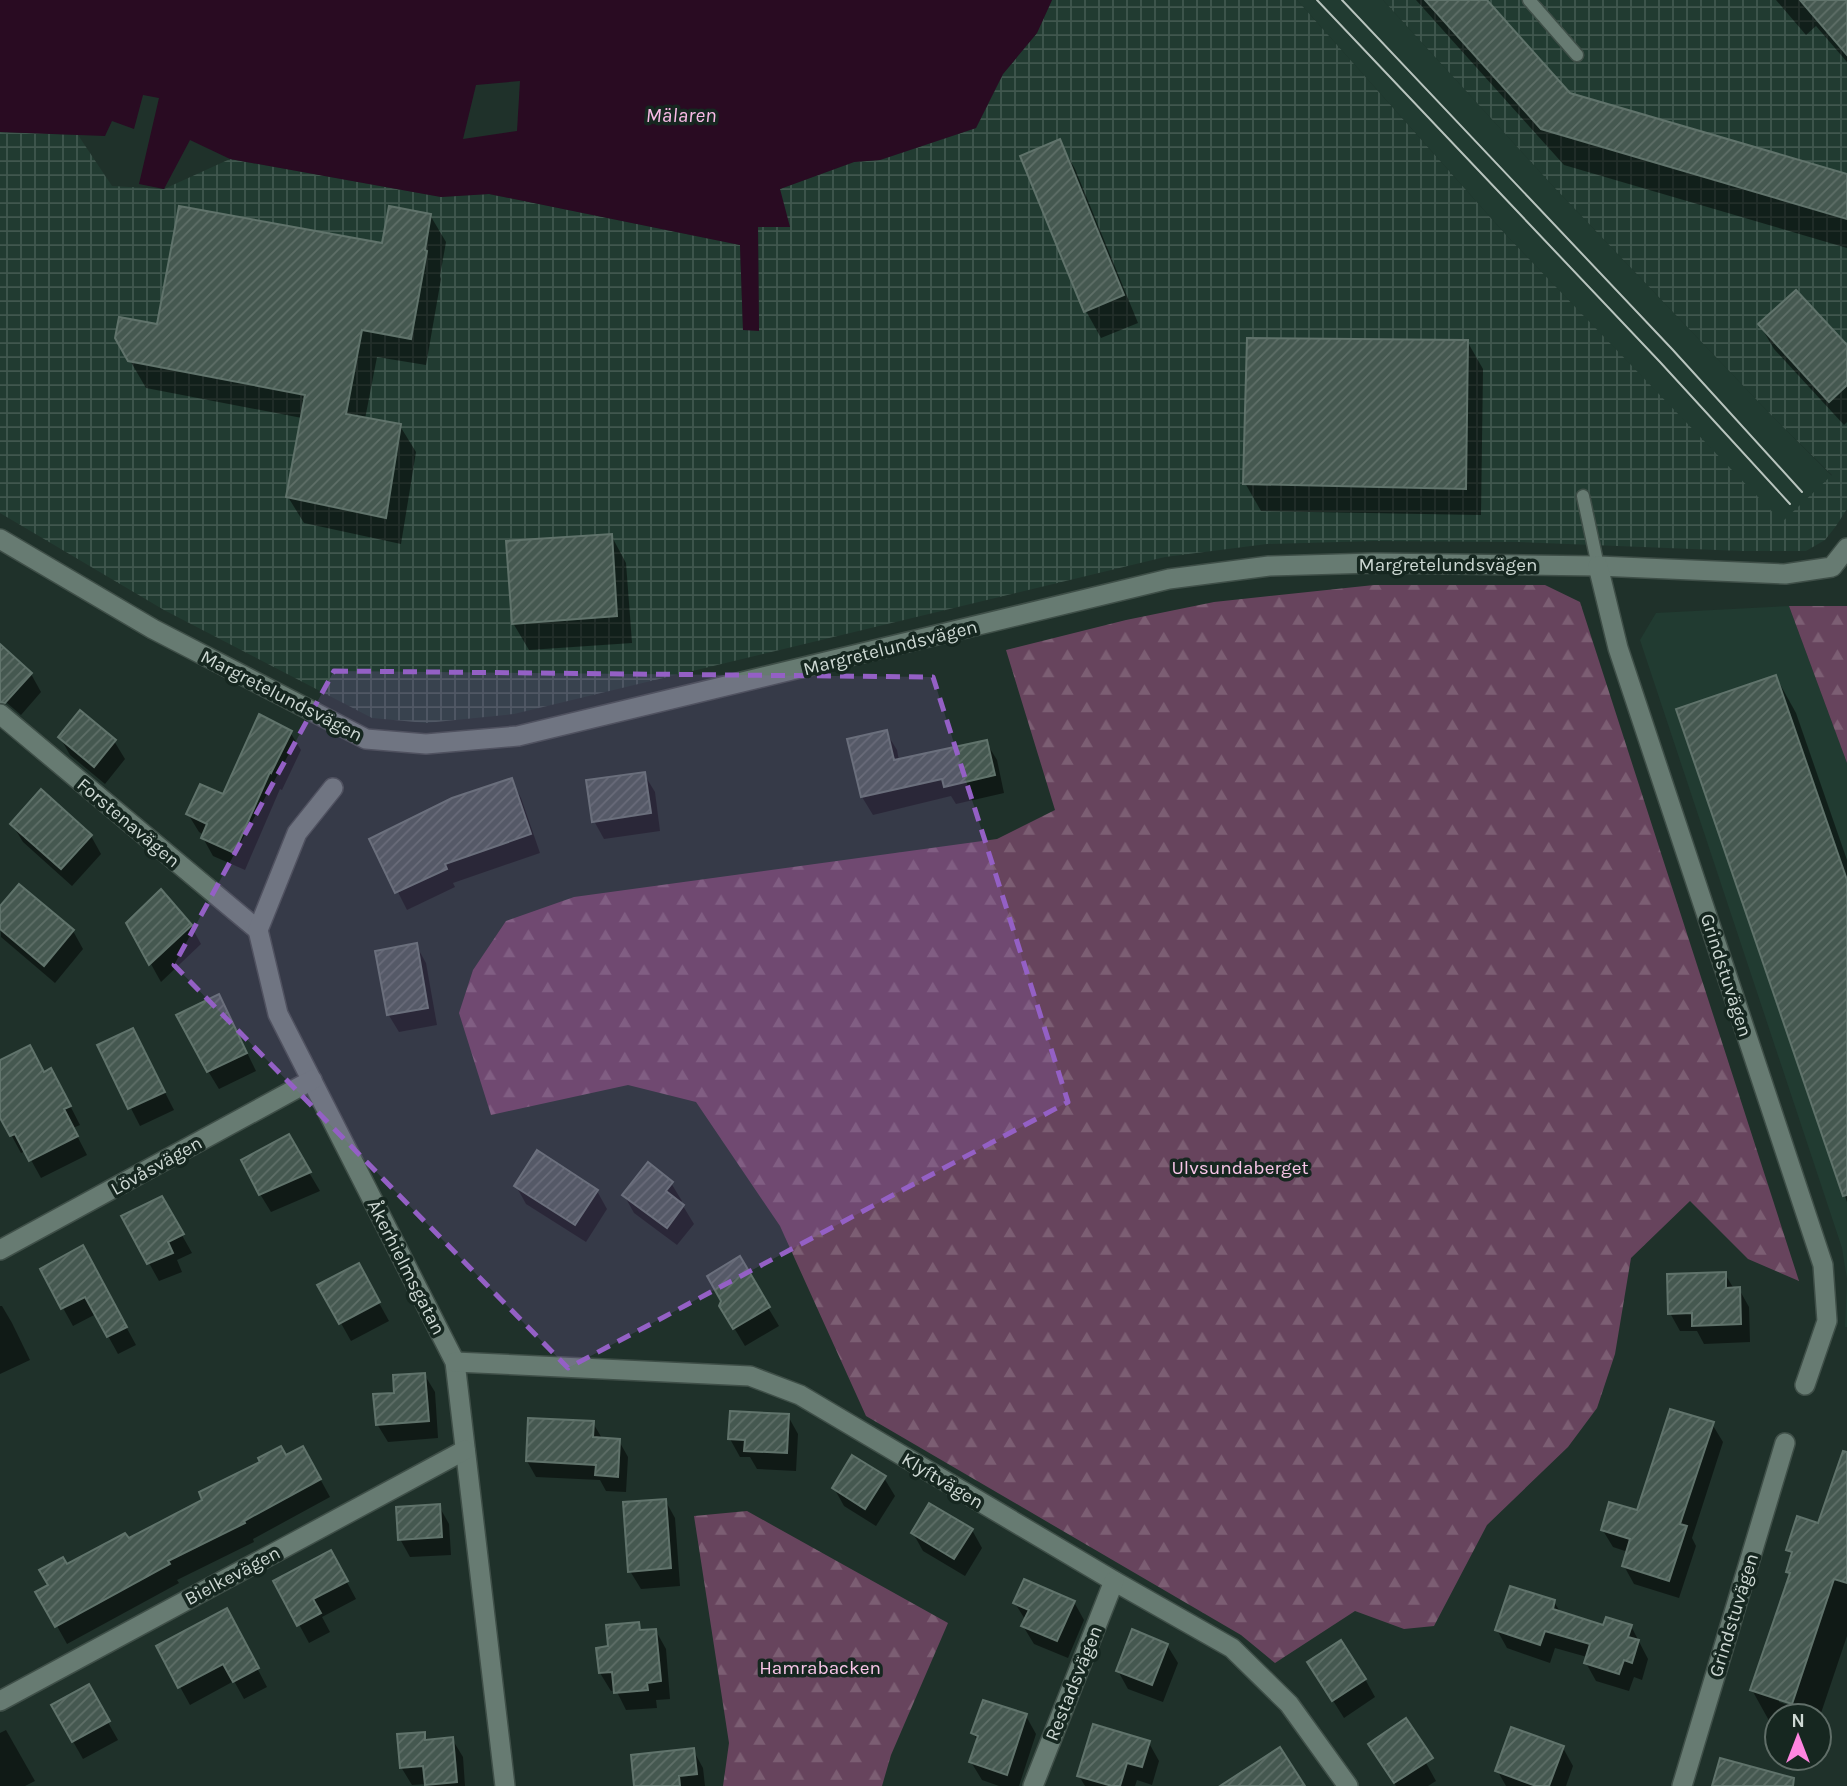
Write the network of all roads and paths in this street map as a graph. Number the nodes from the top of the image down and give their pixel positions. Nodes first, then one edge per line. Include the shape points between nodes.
1 (1529, 0) edge
2 (1577, 55) dead end
3 (1583, 496) dead end
4 (0, 539) edge
5 (1847, 548) edge
6 (1598, 566) junction
7 (0, 714) edge
8 (333, 788) dead end
9 (258, 930) junction
10 (312, 1080) junction
11 (0, 1250) edge
12 (455, 1362) junction
13 (1805, 1385) dead end
14 (1785, 1443) dead end
15 (464, 1450) junction
16 (1114, 1581) junction
17 (0, 1701) edge
18 (505, 1786) edge
19 (1033, 1786) edge
20 (1348, 1786) edge
21 (1682, 1786) edge

1 - 2 lane
3 - 6 lane
4 - 6 street, Margretelundsvägen via 153,629 366,739 426,744 518,736 1169,579 1269,566
5 - 6 street, Margretelundsvägen via 1832,567 1785,574
6 - 13 street, Grindstuvägen via 1618,648 1823,1265 1827,1321
7 - 9 street, Forstenavägen
8 - 9 street via 297,833
9 - 10 street, Åkerhielmsgatan via 278,1014
10 - 11 street, Lövåsvägen
10 - 12 street, Åkerhielmsgatan
12 - 15 street, Åkerhielmsgatan
12 - 16 street, Klyftvägen via 750,1376 800,1395
14 - 21 street, Grindstuvägen
15 - 17 street, Bielkevägen
15 - 18 street, Åkerhielmsgatan
16 - 19 street, Restadsvägen
16 - 20 street, Klyftvägen via 1232,1648 1289,1704

